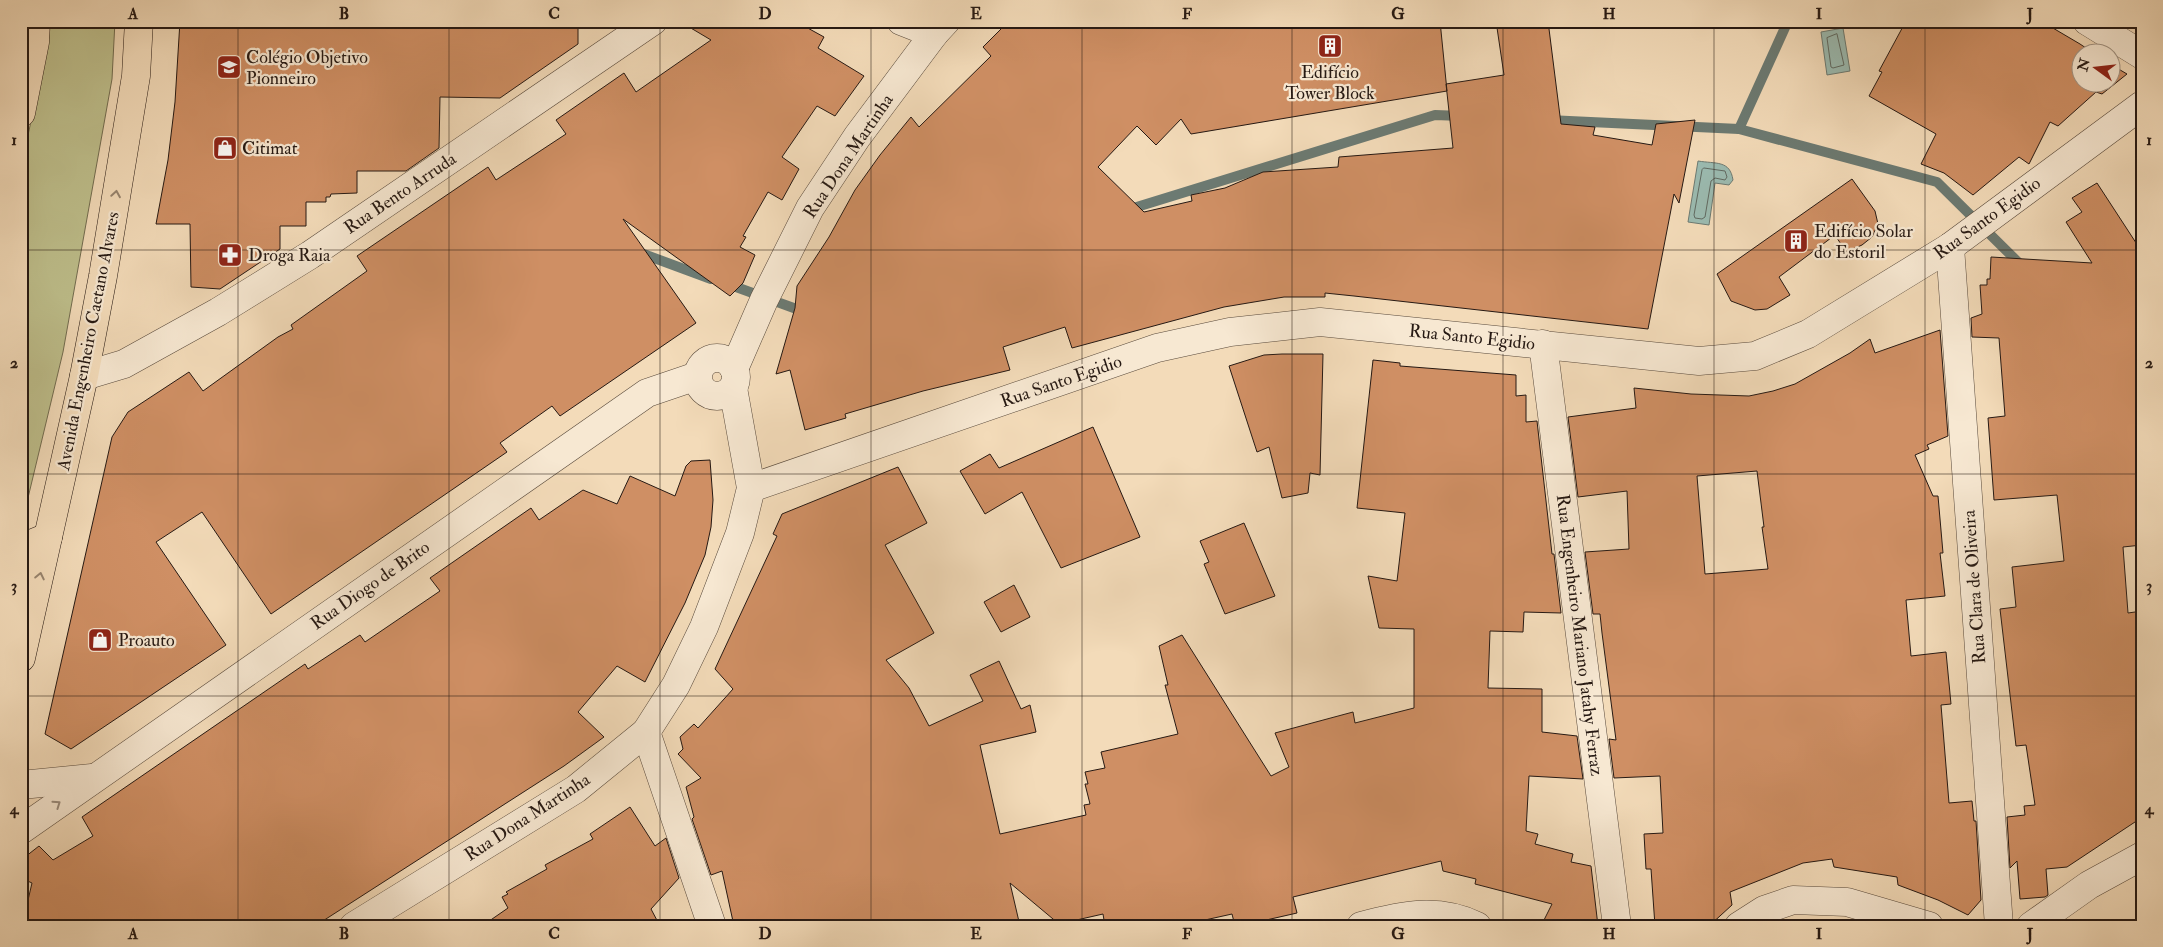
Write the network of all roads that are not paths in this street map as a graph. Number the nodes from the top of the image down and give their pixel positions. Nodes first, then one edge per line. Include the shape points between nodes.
1 (36, 21) edge
2 (139, 21) edge
3 (653, 21) edge
4 (901, 21) edge
5 (2087, 21) edge
6 (940, 28) edge
7 (2142, 55) edge
8 (2142, 105) edge
9 (21, 112) edge
10 (1950, 247) junction
11 (1543, 344) junction
12 (84, 376) junction
13 (717, 380) junction
14 (751, 488) junction
15 (48, 538) junction
16 (21, 548) edge
17 (21, 658) edge
18 (646, 732) junction
19 (94, 778) junction
20 (21, 784) edge
21 (21, 830) edge
22 (2142, 856) edge
23 (1847, 914) edge
24 (354, 926) edge
25 (712, 926) edge
26 (1361, 926) edge
27 (1478, 926) edge
28 (1617, 926) edge
29 (1739, 926) edge
30 (1929, 926) edge
31 (1999, 926) edge
32 (2031, 926) edge

1 - 9 main road
12 -> 2 main road, Avenida Engenheiro Caetano Alvares via 104,276 136,76
3 - 12 street, Rua Bento Arruda via 310,254 218,312 124,364
4 - 6 street
5 - 7 street
6 - 13 street, Rua Dona Martinha via 857,137 810,208 764,300
8 - 10 street, Rua Santo Egidio
10 - 11 street, Rua Santo Egidio via 1808,334 1755,356 1699,361
10 - 31 street, Rua Clara de Oliveira
11 - 14 street, Rua Santo Egidio via 1320,322 1230,332 1157,348
11 - 28 street, Rua Engenheiro Mariano Jatahy Ferraz
12 - 15 main road, Avenida Engenheiro Caetano Alvares
13 - 14 street
13 - 19 street, Rua Diogo de Brito via 647,393
14 - 18 street, Rua Dona Martinha via 740,533 704,627 676,685
15 - 16 main road
17 -> 15 main road, Avenida Engenheiro Caetano Alvares
18 - 24 street, Rua Dona Martinha via 576,789
18 - 25 street
19 - 20 street
21 -> 19 street, Rua Diogo de Brito
22 - 32 street via 2089,885
23 - 29 street via 1792,900 1764,910
23 - 30 street
26 - 27 street via 1402,915 1434,914

